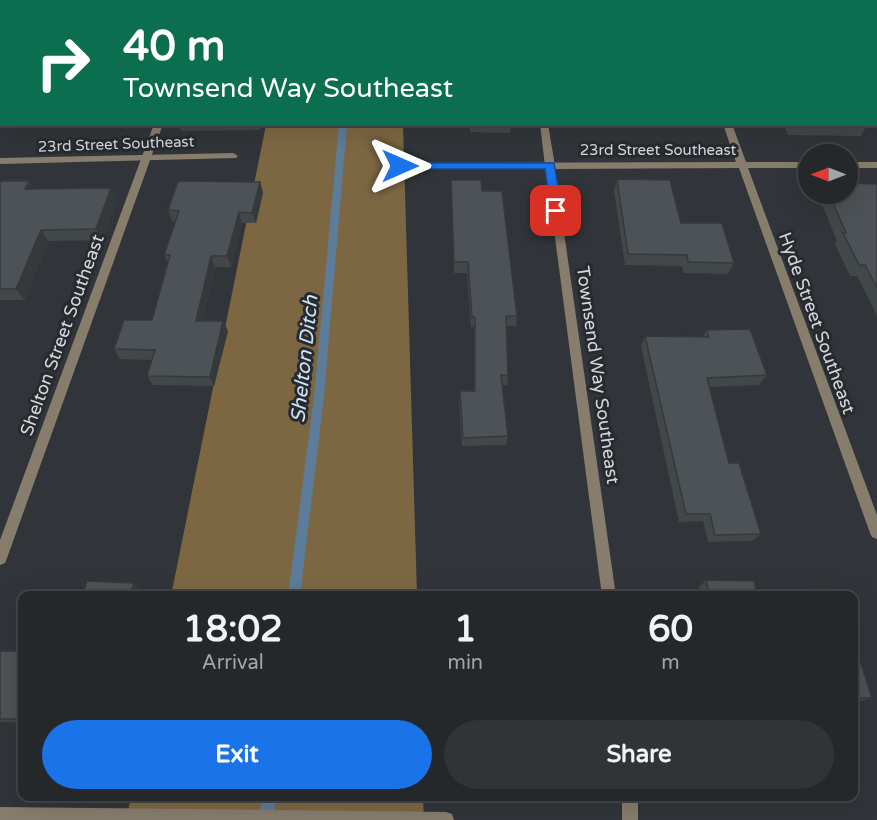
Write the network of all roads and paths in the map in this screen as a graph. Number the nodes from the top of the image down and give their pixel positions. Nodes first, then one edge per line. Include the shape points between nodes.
1 (158, 126) edge
2 (544, 126) edge
3 (728, 126) edge
4 (233, 156) dead end
5 (148, 157) junction
6 (0, 161) edge
7 (741, 165) junction
8 (798, 165) edge
9 (858, 165) edge
10 (877, 165) edge
11 (400, 166) dead end
12 (550, 166) junction
13 (877, 533) edge
14 (0, 558) edge
15 (608, 591) edge
16 (630, 801) edge
17 (0, 815) edge
18 (446, 820) edge
19 (630, 820) edge

1 - 5 street, Shelton Street Southeast
2 - 12 street, Townsend Way Southeast
3 - 7 street, Hyde Street Southeast
4 - 5 street, 23rd Street Southeast
5 - 6 street, 23rd Street Southeast
5 - 14 street, Shelton Street Southeast
7 - 8 street, 23rd Street Southeast
7 - 12 street, 23rd Street Southeast
7 - 13 street, Hyde Street Southeast
9 - 10 street
11 - 12 street, 23rd Street Southeast
12 - 15 street, Townsend Way Southeast
16 - 19 street
17 - 18 street

